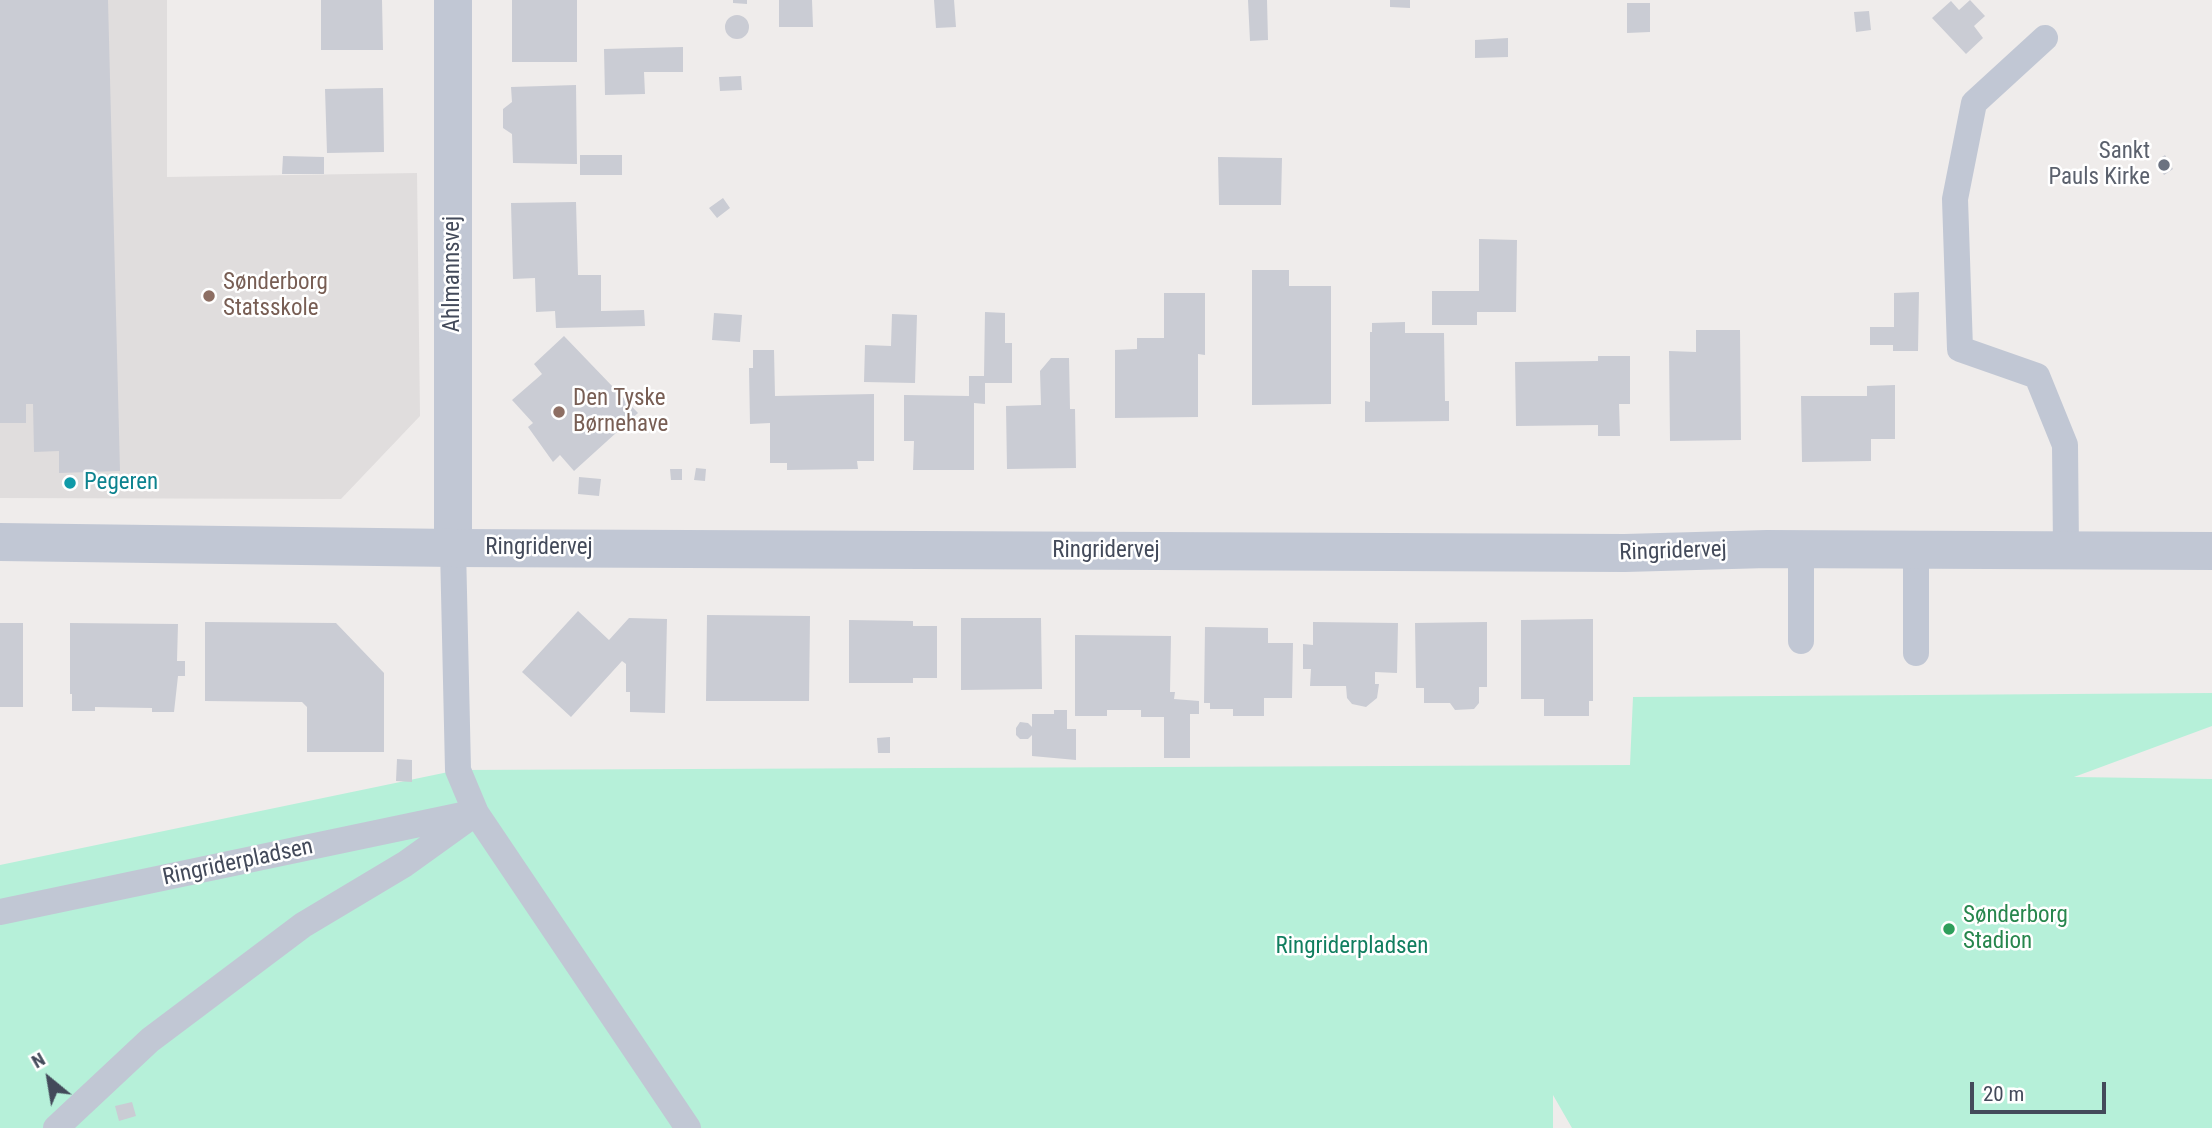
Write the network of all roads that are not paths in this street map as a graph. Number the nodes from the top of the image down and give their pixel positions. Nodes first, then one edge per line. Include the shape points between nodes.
1 (453, 0) edge
2 (2045, 38) dead end
3 (0, 542) edge
4 (453, 548) junction
5 (1801, 549) junction
6 (1916, 549) junction
7 (2066, 549) junction
8 (2212, 551) edge
9 (1801, 641) dead end
10 (1916, 653) dead end
11 (476, 813) junction
12 (0, 912) edge
13 (56, 1128) edge
14 (688, 1128) edge

1 - 4 street, Ahlmannsvej
2 - 7 lane via 1974,103 1955,199 1960,349 2037,376 2065,445
3 - 4 street, Ringridervej
4 - 5 street, Ringridervej via 1611,553
4 - 11 lane via 458,770
5 - 6 street, Ringridervej
5 - 9 lane
6 - 7 street, Ringridervej
6 - 10 lane
7 - 8 street, Ringridervej
11 - 12 lane, Ringriderpladsen
11 - 13 lane via 405,864 303,925 149,1040
11 - 14 lane

